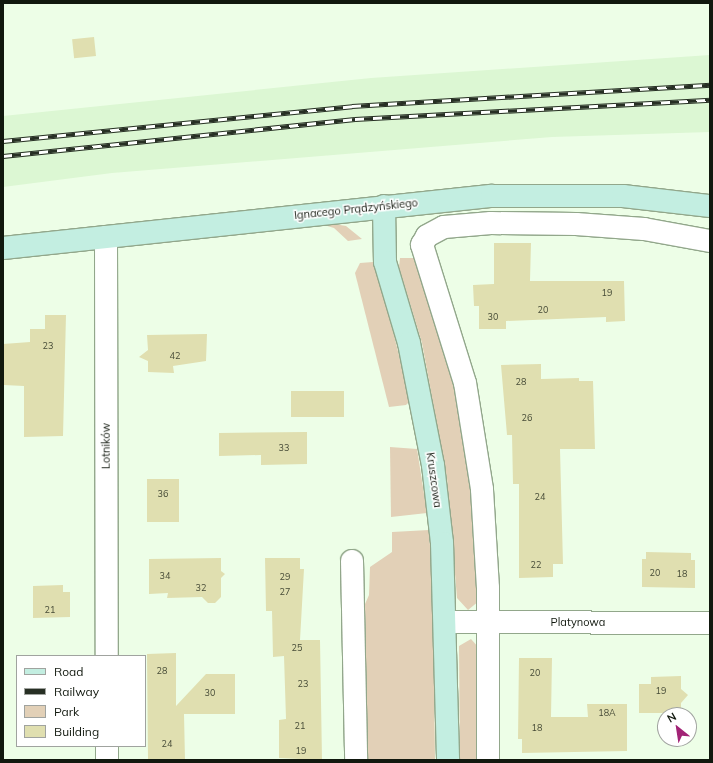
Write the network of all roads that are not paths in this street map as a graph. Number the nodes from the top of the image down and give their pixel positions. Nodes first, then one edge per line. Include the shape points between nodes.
1 (384, 206) junction
2 (710, 206) edge
3 (106, 237) junction
4 (710, 241) edge
5 (3, 248) edge
6 (352, 561) dead end
7 (488, 621) junction
8 (446, 622) junction
9 (710, 622) edge
10 (107, 655) edge
11 (107, 747) edge
12 (107, 760) edge
13 (356, 760) edge
14 (448, 760) edge
15 (488, 760) edge

1 - 2 main road, Ignacego Prądzyńskiego via 537,194 623,196
1 - 3 main road, Ignacego Prądzyńskiego
1 - 8 main road, Kruszcowa via 385,262 409,343 433,465 442,543
3 - 5 main road, Ignacego Prądzyńskiego
3 - 10 street, Lotników
4 - 7 street via 637,228 491,223 444,227 427,236 422,245 465,383 485,512
6 - 13 street
7 - 8 street, Platynowa
7 - 9 street, Platynowa
7 - 15 street
8 - 14 main road, Kruszcowa
11 - 12 street

